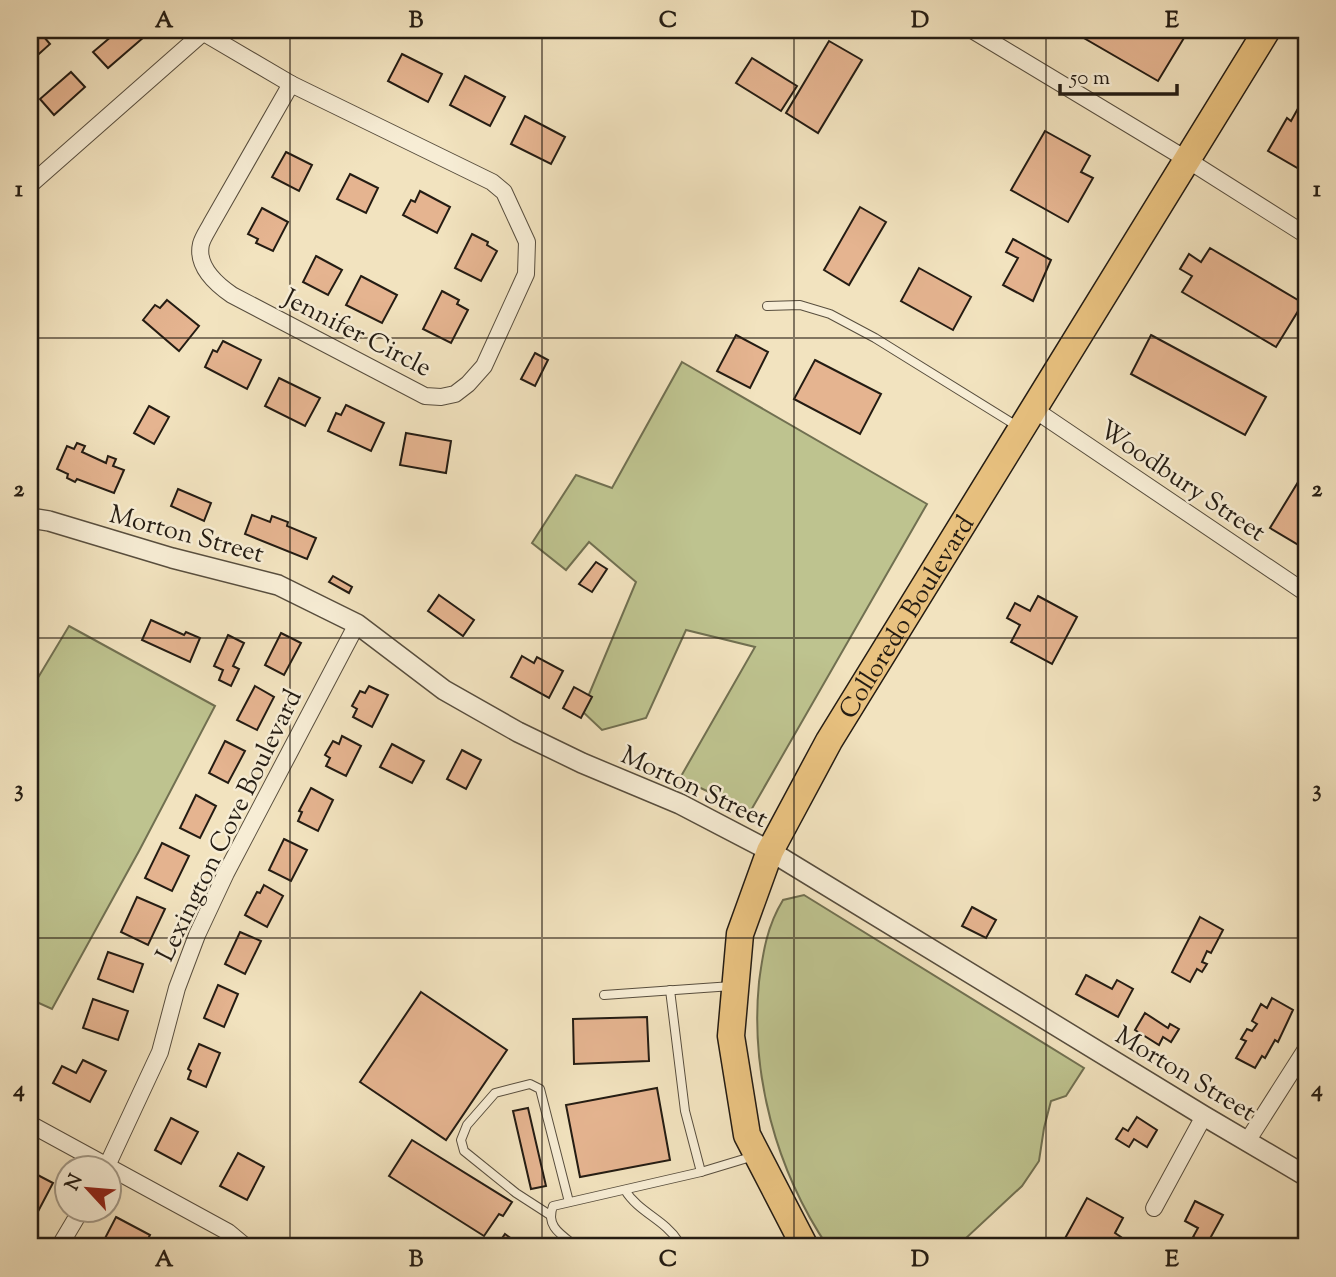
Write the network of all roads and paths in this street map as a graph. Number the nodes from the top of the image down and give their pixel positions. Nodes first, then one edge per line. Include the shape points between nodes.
1 (972, 30) edge
2 (1267, 30) edge
3 (202, 31) edge
4 (291, 84) junction
5 (1186, 159) junction
6 (30, 185) edge
7 (1306, 235) edge
8 (768, 306) dead end
9 (1026, 418) junction
10 (30, 519) edge
11 (1306, 593) edge
12 (357, 624) junction
13 (770, 851) junction
14 (735, 985) junction
15 (670, 990) junction
16 (604, 995) dead end
17 (1306, 1049) edge
18 (1205, 1116) junction
19 (30, 1124) edge
20 (1248, 1140) junction
21 (82, 1154) edge
22 (113, 1154) edge
23 (757, 1155) junction
24 (701, 1172) junction
25 (122, 1176) edge
26 (1306, 1176) edge
27 (625, 1189) junction
28 (569, 1202) junction
29 (1154, 1208) dead end
30 (550, 1215) junction
31 (73, 1224) edge
32 (59, 1247) edge
33 (246, 1247) edge
34 (578, 1247) edge
35 (677, 1247) edge
36 (805, 1247) edge

1 - 5 street
2 - 5 highway, Colloredo Boulevard
3 - 4 street, Jennifer Circle
3 - 6 street
4 - 4 street, Jennifer Circle via 492,182 503,192 527,242 526,274 484,366 455,394 425,396 232,295 210,278 201,245
5 - 7 street
5 - 9 highway, Colloredo Boulevard
8 - 9 lane via 800,305 830,314
9 - 11 street, Woodbury Street
9 - 13 highway, Colloredo Boulevard via 829,741
10 - 12 street, Morton Street via 278,585
12 - 13 street, Morton Street via 444,690 518,732 680,804
12 - 22 street, Lexington Cove Boulevard via 197,935 160,1052
13 - 14 highway, Colloredo Boulevard via 740,934
13 - 18 street, Morton Street
14 - 15 lane
14 - 23 highway, Colloredo Boulevard via 731,1036 747,1135
15 - 16 lane
15 - 24 lane via 685,1111
17 - 20 street
18 - 20 street, Morton Street
18 - 29 street
19 - 21 street
20 - 26 street, Morton Street
23 - 24 lane
23 - 36 highway, Colloredo Boulevard
24 - 27 lane
25 - 33 street via 228,1232
27 - 28 lane
27 - 35 lane via 633,1202 673,1234
28 - 30 lane via 553,1206
28 - 30 lane via 540,1089 530,1084 495,1093 467,1125 461,1140 464,1151
30 - 34 lane via 552,1227
31 - 32 street

